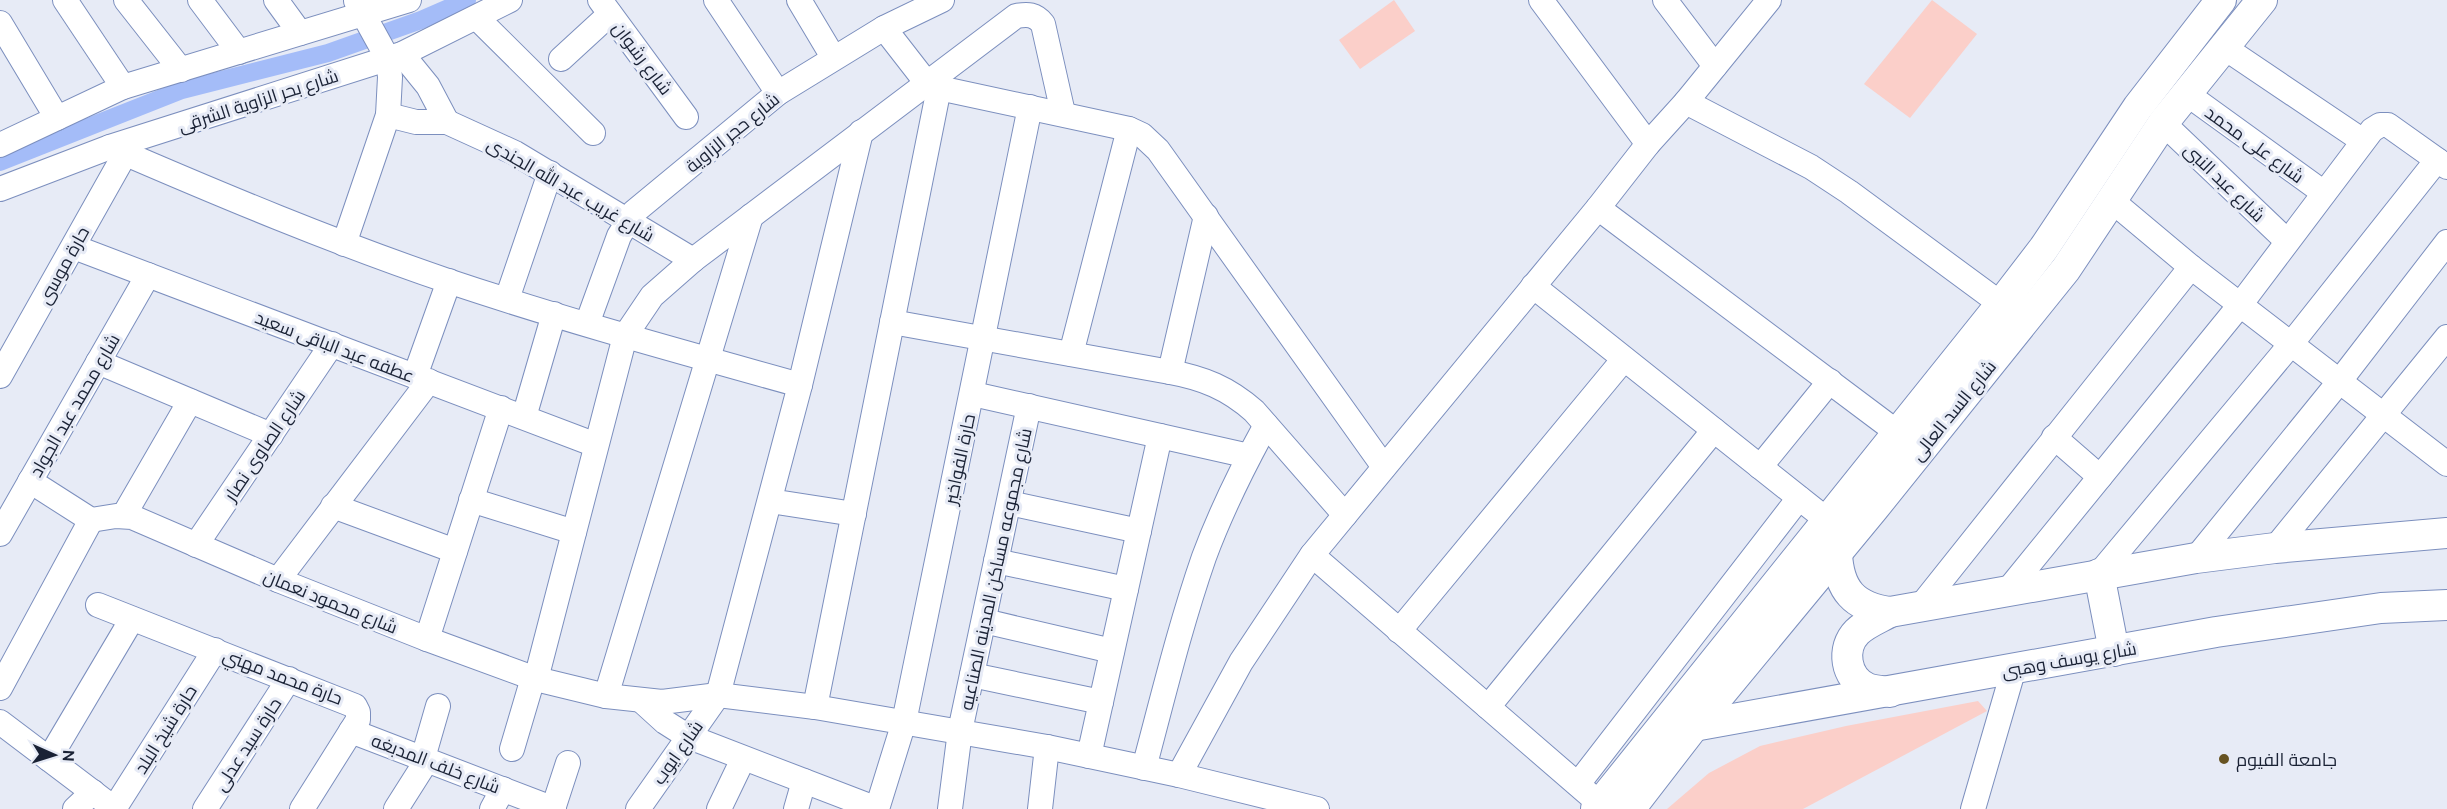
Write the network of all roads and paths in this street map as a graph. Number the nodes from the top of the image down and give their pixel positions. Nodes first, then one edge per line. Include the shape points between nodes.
1 (65, 0) edge
2 (126, 0) edge
3 (200, 0) edge
4 (276, 0) edge
5 (409, 0) edge
6 (510, 0) edge
7 (716, 0) edge
8 (799, 0) edge
9 (942, 0) edge
10 (1541, 0) edge
11 (1665, 0) edge
12 (1769, 0) edge
13 (2221, 0) edge
14 (2262, 0) edge
15 (360, 7) edge
16 (605, 7) edge
17 (477, 18) junction
18 (0, 23) edge
19 (884, 28) junction
20 (300, 33) junction
21 (2225, 48) junction
22 (239, 52) junction
23 (395, 56) junction
24 (833, 57) junction
25 (561, 59) dead end
26 (1715, 66) junction
27 (181, 70) junction
28 (933, 85) junction
29 (123, 87) junction
30 (778, 93) junction
31 (2187, 94) junction
32 (1686, 102) junction
33 (1030, 106) junction
34 (1063, 113) junction
35 (388, 115) junction
36 (686, 117) dead end
37 (57, 118) junction
38 (447, 122) junction
39 (2163, 123) junction
40 (1128, 129) junction
41 (861, 132) junction
42 (593, 133) dead end
43 (2363, 141) junction
44 (1648, 144) junction
45 (0, 145) edge
46 (118, 150) junction
47 (2442, 164) edge
48 (550, 173) junction
49 (0, 189) edge
50 (2324, 194) junction
51 (2112, 200) junction
52 (1598, 208) junction
53 (751, 216) junction
54 (1206, 216) junction
55 (627, 219) junction
56 (2287, 241) junction
57 (2447, 242) edge
58 (344, 244) junction
59 (74, 247) junction
60 (693, 260) junction
61 (2191, 267) junction
62 (148, 275) junction
63 (449, 281) junction
64 (1533, 286) junction
65 (507, 299) junction
66 (2001, 304) junction
67 (2240, 305) junction
68 (554, 314) junction
69 (892, 322) junction
70 (587, 324) junction
71 (625, 336) junction
72 (2447, 337) edge
73 (984, 338) junction
74 (332, 344) junction
75 (2291, 344) junction
76 (1071, 354) junction
77 (708, 359) junction
78 (1624, 359) junction
79 (99, 362) junction
80 (1170, 372) junction
81 (0, 376) edge
82 (422, 378) junction
83 (1830, 381) junction
84 (2339, 382) junction
85 (800, 385) junction
86 (973, 394) junction
87 (190, 401) junction
88 (1029, 406) junction
89 (501, 408) junction
90 (2384, 416) junction
91 (524, 417) junction
92 (1266, 425) junction
93 (1714, 430) junction
94 (1898, 433) junction
95 (271, 435) junction
96 (1160, 436) junction
97 (2054, 437) junction
98 (596, 445) junction
99 (2442, 451) edge
100 (1249, 456) junction
101 (1384, 467) junction
102 (1760, 467) junction
103 (2100, 477) junction
104 (30, 482) junction
105 (1799, 498) junction
106 (471, 500) junction
107 (770, 501) junction
108 (1009, 503) junction
109 (333, 506) junction
110 (854, 514) junction
111 (124, 515) junction
112 (1345, 515) junction
113 (91, 520) junction
114 (1827, 520) junction
115 (1139, 531) junction
116 (574, 532) junction
117 (2447, 533) edge
118 (0, 534) edge
119 (196, 545) junction
120 (2276, 548) junction
121 (455, 551) junction
122 (1837, 554) junction
123 (1312, 555) junction
124 (2196, 558) junction
125 (996, 561) junction
126 (2099, 574) junction
127 (278, 580) junction
128 (1126, 589) junction
129 (2008, 590) junction
130 (98, 605) dead end
131 (2447, 605) edge
132 (1920, 607) junction
133 (1890, 612) junction
134 (132, 619) junction
135 (984, 621) junction
136 (1399, 631) junction
137 (427, 639) junction
138 (215, 650) junction
139 (1112, 651) junction
140 (2115, 651) junction
141 (2014, 668) junction
142 (972, 675) junction
143 (290, 678) junction
144 (534, 679) junction
145 (0, 688) edge
146 (1891, 692) junction
147 (718, 695) junction
148 (606, 696) junction
149 (643, 702) junction
150 (1101, 702) junction
151 (438, 706) dead end
152 (815, 707) junction
153 (1488, 707) junction
154 (0, 722) edge
155 (904, 722) junction
156 (1694, 726) junction
157 (351, 731) junction
158 (960, 731) junction
159 (687, 736) junction
160 (1047, 747) junction
161 (512, 749) dead end
162 (1089, 756) junction
163 (49, 759) junction
164 (425, 759) junction
165 (743, 759) junction
166 (568, 763) dead end
167 (1144, 768) junction
168 (1179, 775) junction
169 (804, 781) junction
170 (93, 792) junction
171 (498, 799) edge
172 (1595, 801) edge
173 (75, 809) edge
174 (115, 809) edge
175 (205, 809) edge
176 (302, 809) edge
177 (396, 809) edge
178 (553, 809) edge
179 (638, 809) edge
180 (719, 809) edge
181 (796, 809) edge
182 (877, 809) edge
183 (950, 809) edge
184 (1040, 809) edge
185 (1317, 809) edge
186 (1630, 809) edge
187 (1973, 809) edge

1 - 29 street
2 - 27 street
3 - 22 street
4 - 20 street
5 - 15 street
6 - 17 street, شارع بحر الزاوية الشرقى
7 - 30 street
8 - 24 street
9 - 19 street, شارع حجر الزاوية
10 - 44 street
11 - 26 street
12 - 26 street
13 - 66 main road, شارع السد العالى via 2138,107 2044,248
14 - 21 main road, شارع السد العالى
15 - 20 street
15 - 23 street
16 - 25 street
16 - 36 street, شارع رشوان
17 - 23 street, شارع بحر الزاوية الشرقى
17 - 42 street
18 - 37 street
19 - 24 street, شارع حجر الزاوية
19 - 28 street
20 - 22 street
21 - 31 main road, شارع السد العالى
21 - 43 street
22 - 27 street
23 - 35 street
23 - 38 street via 428,86
23 - 46 street, شارع بحر الزاوية الشرقى
24 - 30 street, شارع حجر الزاوية
26 - 32 street
27 - 29 street
28 - 33 street
28 - 34 street via 1016,16 1028,14 1038,17 1043,24
28 - 41 street
28 - 69 street
29 - 37 street
30 - 55 street, شارع حجر الزاوية
31 - 39 main road, شارع السد العالى
31 - 50 street, شارع على محمد
32 - 44 street
32 - 66 street via 1811,167
33 - 34 street
33 - 73 street, حارة الفواخير
34 - 40 street
35 - 38 street, شارع غريب عبد الله الجندى via 416,122
35 - 58 street
37 - 45 street
38 - 48 street, شارع غريب عبد الله الجندى
39 - 51 main road, شارع السد العالى
39 - 56 street, شارع عبد النبى
40 - 54 street via 1142,135 1158,150
40 - 76 street
41 - 53 street
41 - 85 street
43 - 47 street via 2372,130 2388,125
43 - 50 street
44 - 52 street
46 - 49 street, شارع بحر الزاوية الشرقى
46 - 58 street
46 - 59 street, حارة موسى
47 - 75 street
48 - 55 street, شارع غريب عبد الله الجندى
48 - 65 street
50 - 56 street
51 - 61 street
51 - 122 main road, شارع السد العالى via 2066,269
52 - 64 street
52 - 83 street
53 - 60 street
53 - 77 street
54 - 80 street
54 - 101 street
55 - 60 street, شارع غريب عبد الله الجندى
55 - 70 street, شارع حجر الزاوية
56 - 67 street
57 - 84 street
58 - 63 street
59 - 62 street, عطفه عبد الباقى سعيد
59 - 81 street, حارة موسى
60 - 71 street via 652,296
61 - 67 street
61 - 97 street
62 - 74 street, عطفه عبد الباقى سعيد
62 - 79 street, شارع محمد عبد الجواد
63 - 65 street
63 - 82 street
64 - 78 street
64 - 101 street
65 - 68 street
66 - 94 main road, شارع السد العالى
67 - 75 street
67 - 103 street
68 - 70 street
68 - 91 street
69 - 73 street
69 - 110 street
70 - 71 street
71 - 77 street
71 - 98 street
72 - 90 street
73 - 76 street
73 - 86 street, حارة الفواخير
74 - 82 street, عطفه عبد الباقى سعيد
74 - 95 street, شارع الصاوى نصار
75 - 84 street
75 - 126 street
76 - 80 street
77 - 85 street
77 - 148 street
78 - 93 street
78 - 136 street
79 - 87 street
79 - 104 street, شارع محمد عبد الجواد
80 - 92 street via 1226,389
82 - 89 street, عطفه عبد الباقى سعيد
82 - 109 street
83 - 94 street
83 - 102 street
84 - 90 street
84 - 124 street
85 - 107 street
86 - 88 street
86 - 155 street, حارة الفواخير
87 - 95 street
87 - 111 street
88 - 96 street
88 - 108 street, شارع مجموعه مساكن المدينه الصناعيه
89 - 91 street, عطفه عبد الباقى سعيد
89 - 106 street
90 - 99 street
90 - 120 street
91 - 98 street, عطفه عبد الباقى سعيد
92 - 100 street
92 - 112 street
93 - 102 street
93 - 153 street
94 - 114 main road, شارع السد العالى
95 - 119 street, شارع الصاوى نصار
96 - 100 street
96 - 115 street
97 - 103 street
97 - 132 street
98 - 116 street
100 - 167 street via 1188,607
101 - 112 street
102 - 105 street
103 - 129 street
104 - 113 street
104 - 118 street, شارع محمد عبد الجواد
105 - 114 street
105 - 172 street
106 - 116 street
106 - 121 street
107 - 110 street
107 - 147 street
108 - 115 street
108 - 125 street, شارع مجموعه مساكن المدينه الصناعيه
109 - 121 street
109 - 127 street
110 - 152 street
111 - 113 street
111 - 119 street, شارع محمود نعمان
112 - 123 street
113 - 145 street
114 - 172 main road, شارع السد العالى
115 - 128 street
116 - 144 street
117 - 120 main road
119 - 127 street, شارع محمود نعمان
120 - 124 main road
121 - 137 street
122 - 133 main road via 1838,572 1845,588 1873,610
122 - 156 main road, شارع السد العالى
123 - 136 street
123 - 168 street via 1241,662
124 - 126 main road
125 - 128 street
125 - 135 street, شارع مجموعه مساكن المدينه الصناعيه
126 - 129 main road
126 - 140 main road
127 - 137 street, شارع محمود نعمان
128 - 139 street
129 - 132 main road
130 - 134 street, حارة محمد مهني
131 - 140 main road, شارع يوسف وهبى via 2381,608
132 - 133 main road
133 - 146 main road via 1857,632 1847,659 1860,684
134 - 138 street, حارة محمد مهني
134 - 163 street
135 - 139 street
135 - 142 street, شارع مجموعه مساكن المدينه الصناعيه
136 - 153 street
137 - 144 street, شارع محمود نعمان
138 - 143 street, حارة محمد مهني
138 - 174 street, حارة شيخ البلد
139 - 150 street
140 - 141 main road, شارع يوسف وهبى
141 - 146 main road, شارع يوسف وهبى
141 - 187 street
142 - 150 street
142 - 158 street, شارع مجموعه مساكن المدينه الصناعيه
143 - 157 street, حارة محمد مهني via 355,706 359,716
143 - 175 street, حارة سيد عدلى
144 - 148 street, شارع محمود نعمان
144 - 161 street
146 - 156 main road, شارع يوسف وهبى
147 - 149 street, شارع محمود نعمان
147 - 152 street, شارع محمود نعمان
147 - 159 street, شارع ايوب
148 - 149 street, شارع محمود نعمان
149 - 159 street
150 - 162 street
151 - 164 street
152 - 155 street, شارع محمود نعمان
153 - 172 street
154 - 163 street
155 - 158 street, شارع محمود نعمان
155 - 182 street, حارة الفواخير
156 - 186 main road, شارع السد العالى
157 - 164 street, شارع خلف المدبغه
157 - 176 street, حارة محمد مهني
158 - 160 street, شارع محمود نعمان
158 - 183 street, شارع مجموعه مساكن المدينه الصناعيه
159 - 165 street
159 - 179 street, شارع ايوب
160 - 162 street, شارع محمود نعمان
160 - 184 street
162 - 167 street, شارع محمود نعمان
163 - 170 street
164 - 171 street, شارع خلف المدبغه
164 - 177 street
165 - 169 street
165 - 180 street
166 - 178 street
167 - 168 street, شارع محمود نعمان
168 - 185 street, شارع محمود نعمان
169 - 181 street
169 - 182 street
170 - 173 street
170 - 174 street
171 - 178 street, شارع خلف المدبغه

